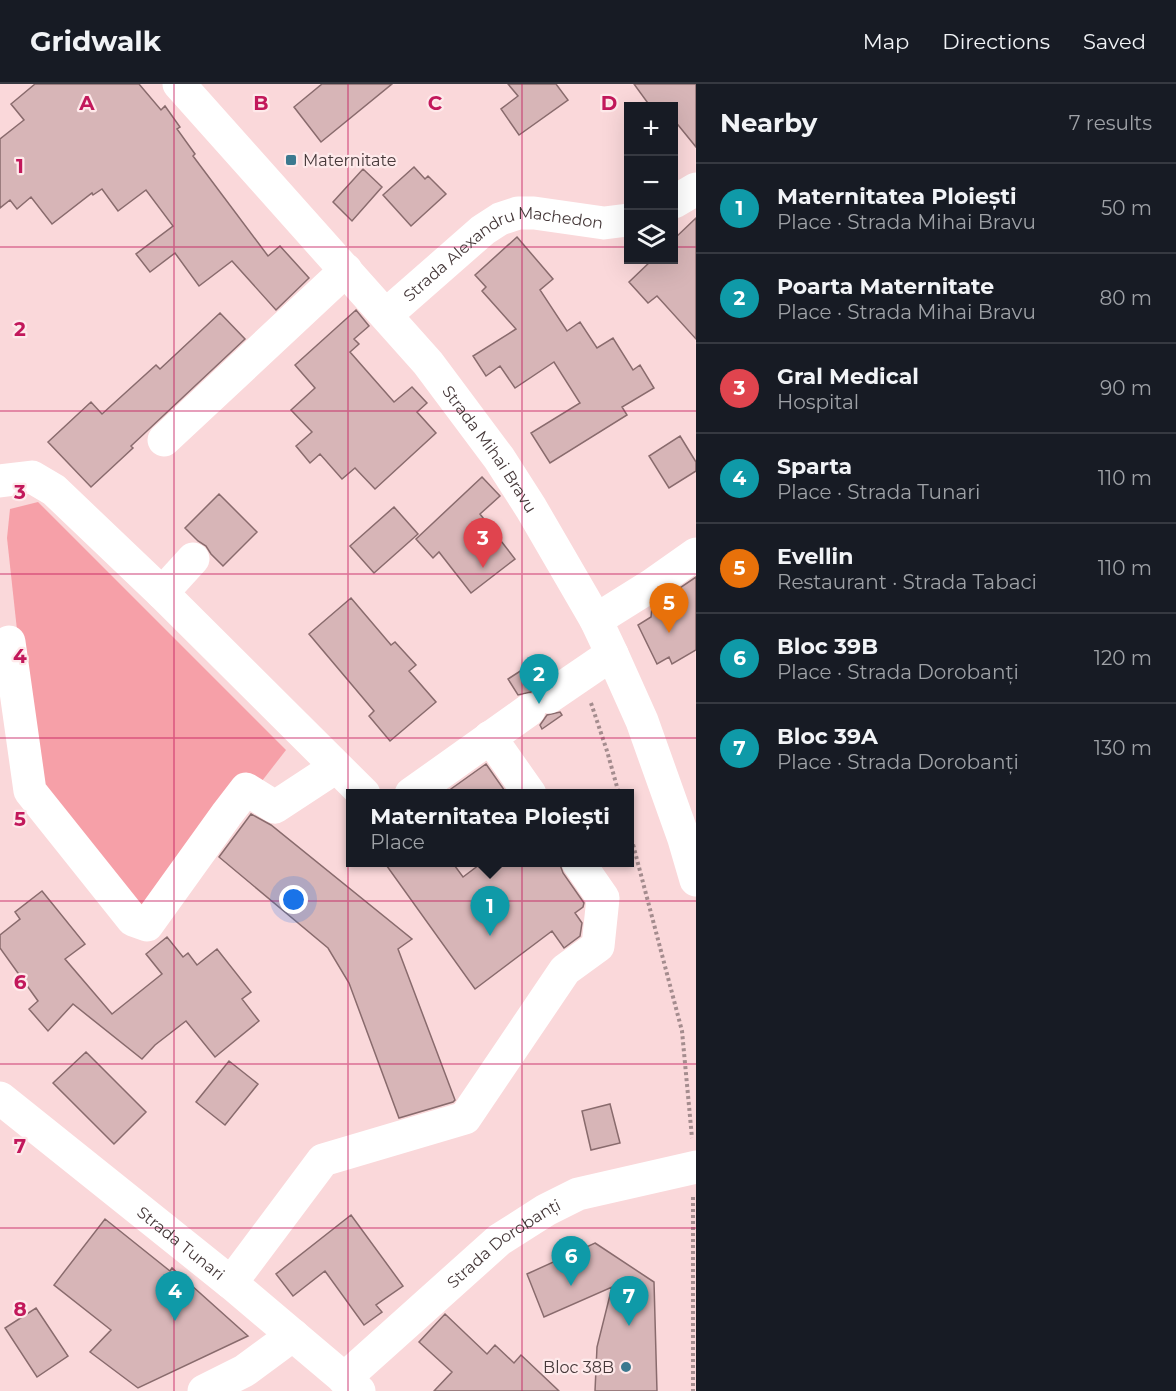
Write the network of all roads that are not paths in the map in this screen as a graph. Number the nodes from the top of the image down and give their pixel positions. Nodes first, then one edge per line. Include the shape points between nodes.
1 (179, 84) edge
2 (696, 189) edge
3 (678, 200) edge
4 (624, 220) edge
5 (346, 270) junction
6 (386, 315) junction
7 (164, 440) dead end
8 (0, 481) edge
9 (696, 554) edge
10 (193, 559) dead end
11 (162, 594) junction
12 (596, 620) junction
13 (9, 642) dead end
14 (612, 654) junction
15 (490, 736) junction
16 (336, 767) junction
17 (359, 789) edge
18 (418, 789) edge
19 (527, 789) edge
20 (581, 867) edge
21 (696, 880) edge
22 (0, 1098) edge
23 (695, 1167) edge
24 (231, 1283) junction
25 (293, 1335) junction
26 (352, 1385) edge
27 (204, 1391) edge

1 - 5 street, Strada Mihai Bravu
2 - 3 street
4 - 6 street, Strada Alexandru Machedon via 604,223 534,213 500,219
5 - 6 street, Strada Mihai Bravu
5 - 7 street
6 - 12 street, Strada Mihai Bravu via 500,458
8 - 11 street via 32,477 54,490
9 - 12 street
10 - 11 street
11 - 16 street
12 - 14 street, Strada Mihai Bravu
13 - 16 street via 30,791 132,920 147,925 246,789 275,807
14 - 15 street
14 - 21 street, Strada Mihai Bravu via 642,721
15 - 18 street
15 - 19 street
16 - 17 street
20 - 24 street via 603,898 598,946 565,970 465,1119 323,1160
22 - 24 street, Strada Tunari
23 - 26 street, Strada Dorobanți via 578,1194 546,1210 499,1240
24 - 25 street, Strada Tunari
25 - 26 street, Strada Tunari
25 - 27 street via 244,1371

